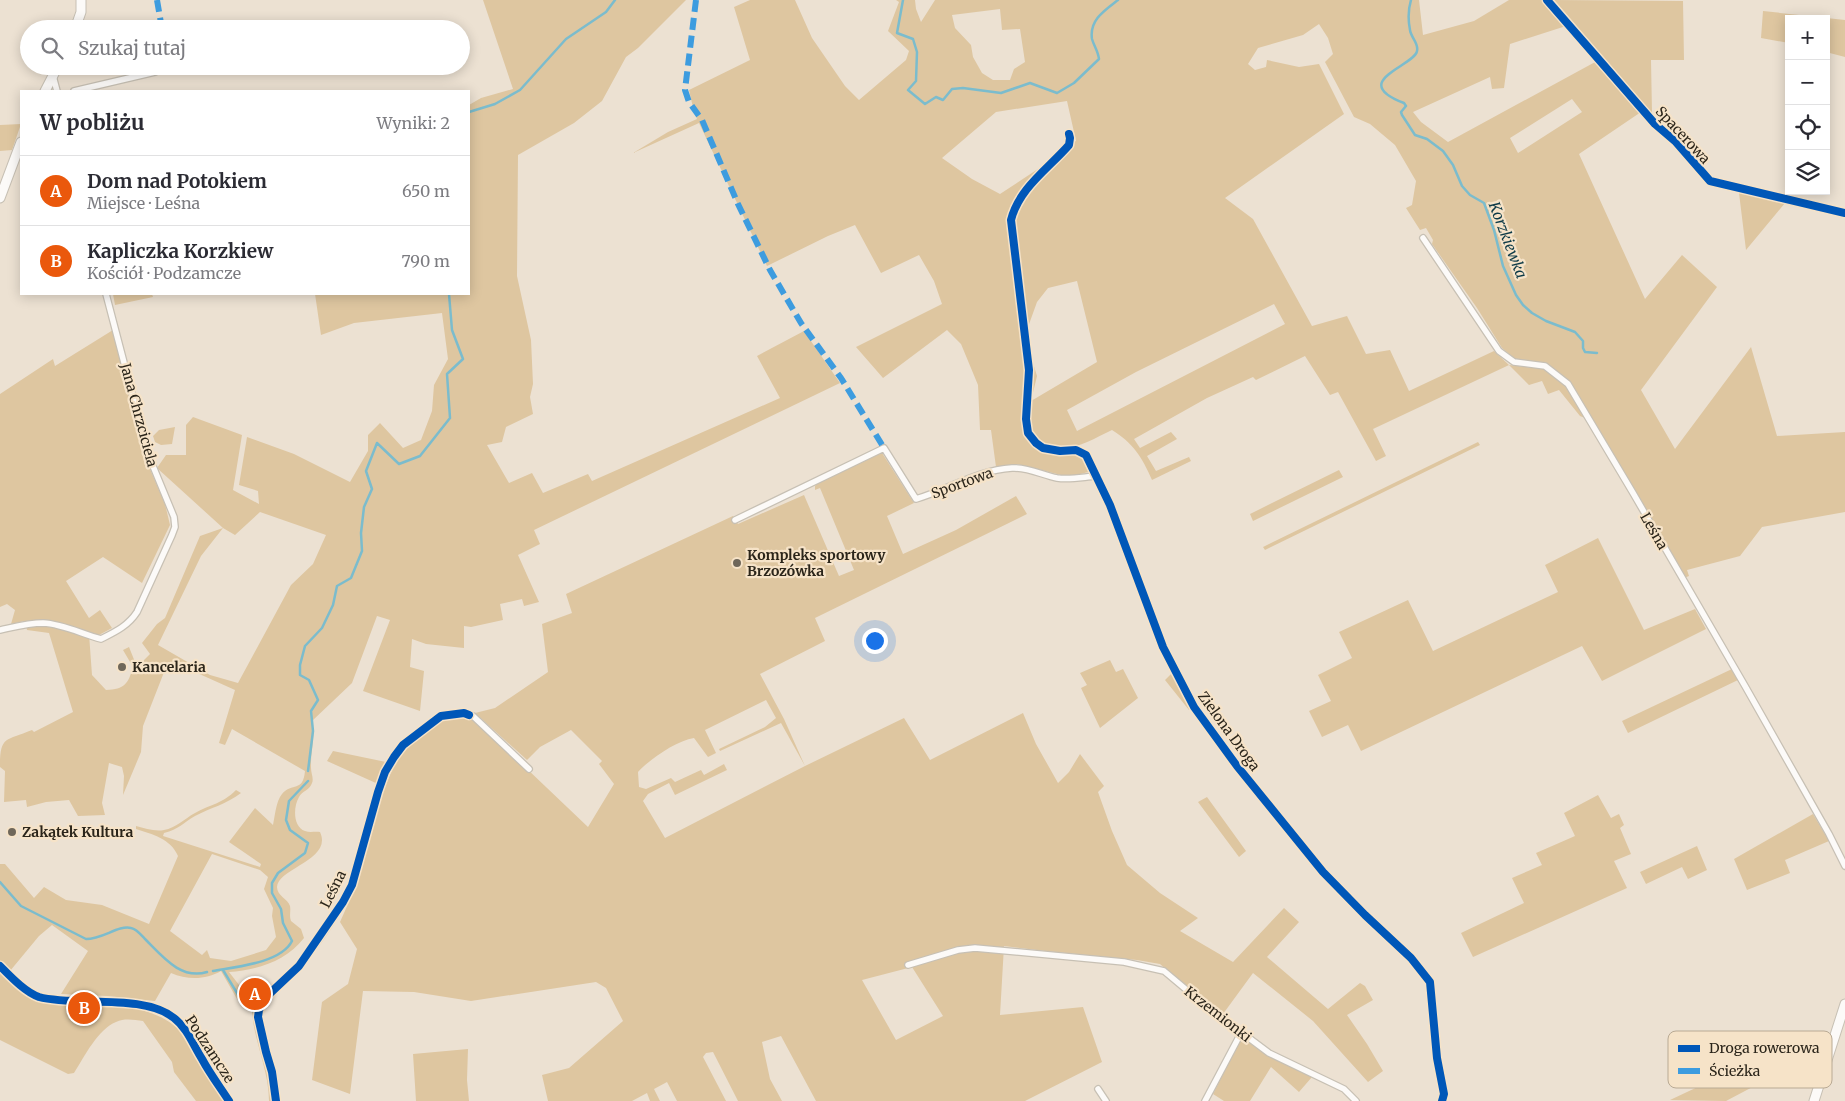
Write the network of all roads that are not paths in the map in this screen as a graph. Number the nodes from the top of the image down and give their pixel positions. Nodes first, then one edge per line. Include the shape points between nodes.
1 (81, 0) edge
2 (1547, 0) edge
3 (78, 20) edge
4 (53, 75) edge
5 (55, 75) edge
6 (142, 75) edge
7 (46, 90) edge
8 (57, 90) edge
9 (78, 90) edge
10 (1069, 134) dead end
11 (20, 145) edge
12 (0, 198) edge
13 (1845, 213) edge
14 (1423, 238) dead end
15 (106, 295) edge
16 (1096, 476) junction
17 (735, 520) dead end
18 (0, 630) edge
19 (529, 769) dead end
20 (1845, 866) edge
21 (908, 965) dead end
22 (0, 966) edge
23 (1845, 1004) edge
24 (1241, 1033) junction
25 (1832, 1045) edge
26 (1818, 1088) edge
27 (1098, 1089) dead end
28 (229, 1101) edge
29 (276, 1101) edge
30 (1106, 1101) edge
31 (1205, 1101) edge
32 (1356, 1101) edge
33 (1442, 1101) edge
34 (1814, 1101) edge

1 - 3 street
2 - 13 street, Spacerowa via 1655,124 1676,142 1710,181
4 - 7 street
5 - 8 street
6 - 9 street
10 - 16 street, Zielona Droga via 1068,145 1019,200 1011,220 1029,370 1026,419 1028,433 1036,443 1043,448 1076,450 1086,455
11 - 12 street
14 - 20 street, Leśna via 1499,350 1514,362 1545,366 1568,384 1745,686
15 - 18 street, Jana Chrzciciela via 148,454 172,510 174,527 133,618 120,629 101,639 44,623
16 - 17 street, Sportowa via 1057,478 1027,469 1000,469 984,472 916,499 884,448
16 - 33 street, Zielona Droga via 1163,647 1194,707 1323,872 1411,958 1430,982 1444,1094
19 - 29 street, Leśna via 484,725 464,713 441,716 403,745 385,772 352,885 343,902 299,966 265,998 259,1010
21 - 24 street, Krzemionki via 974,948 1124,962 1164,970
22 - 28 street, Podzamcze via 37,996 113,1002 163,1011 186,1030 200,1058
23 - 25 street
24 - 31 street
24 - 32 street, Krzemionki via 1269,1053 1344,1089
26 - 34 street
27 - 30 street

